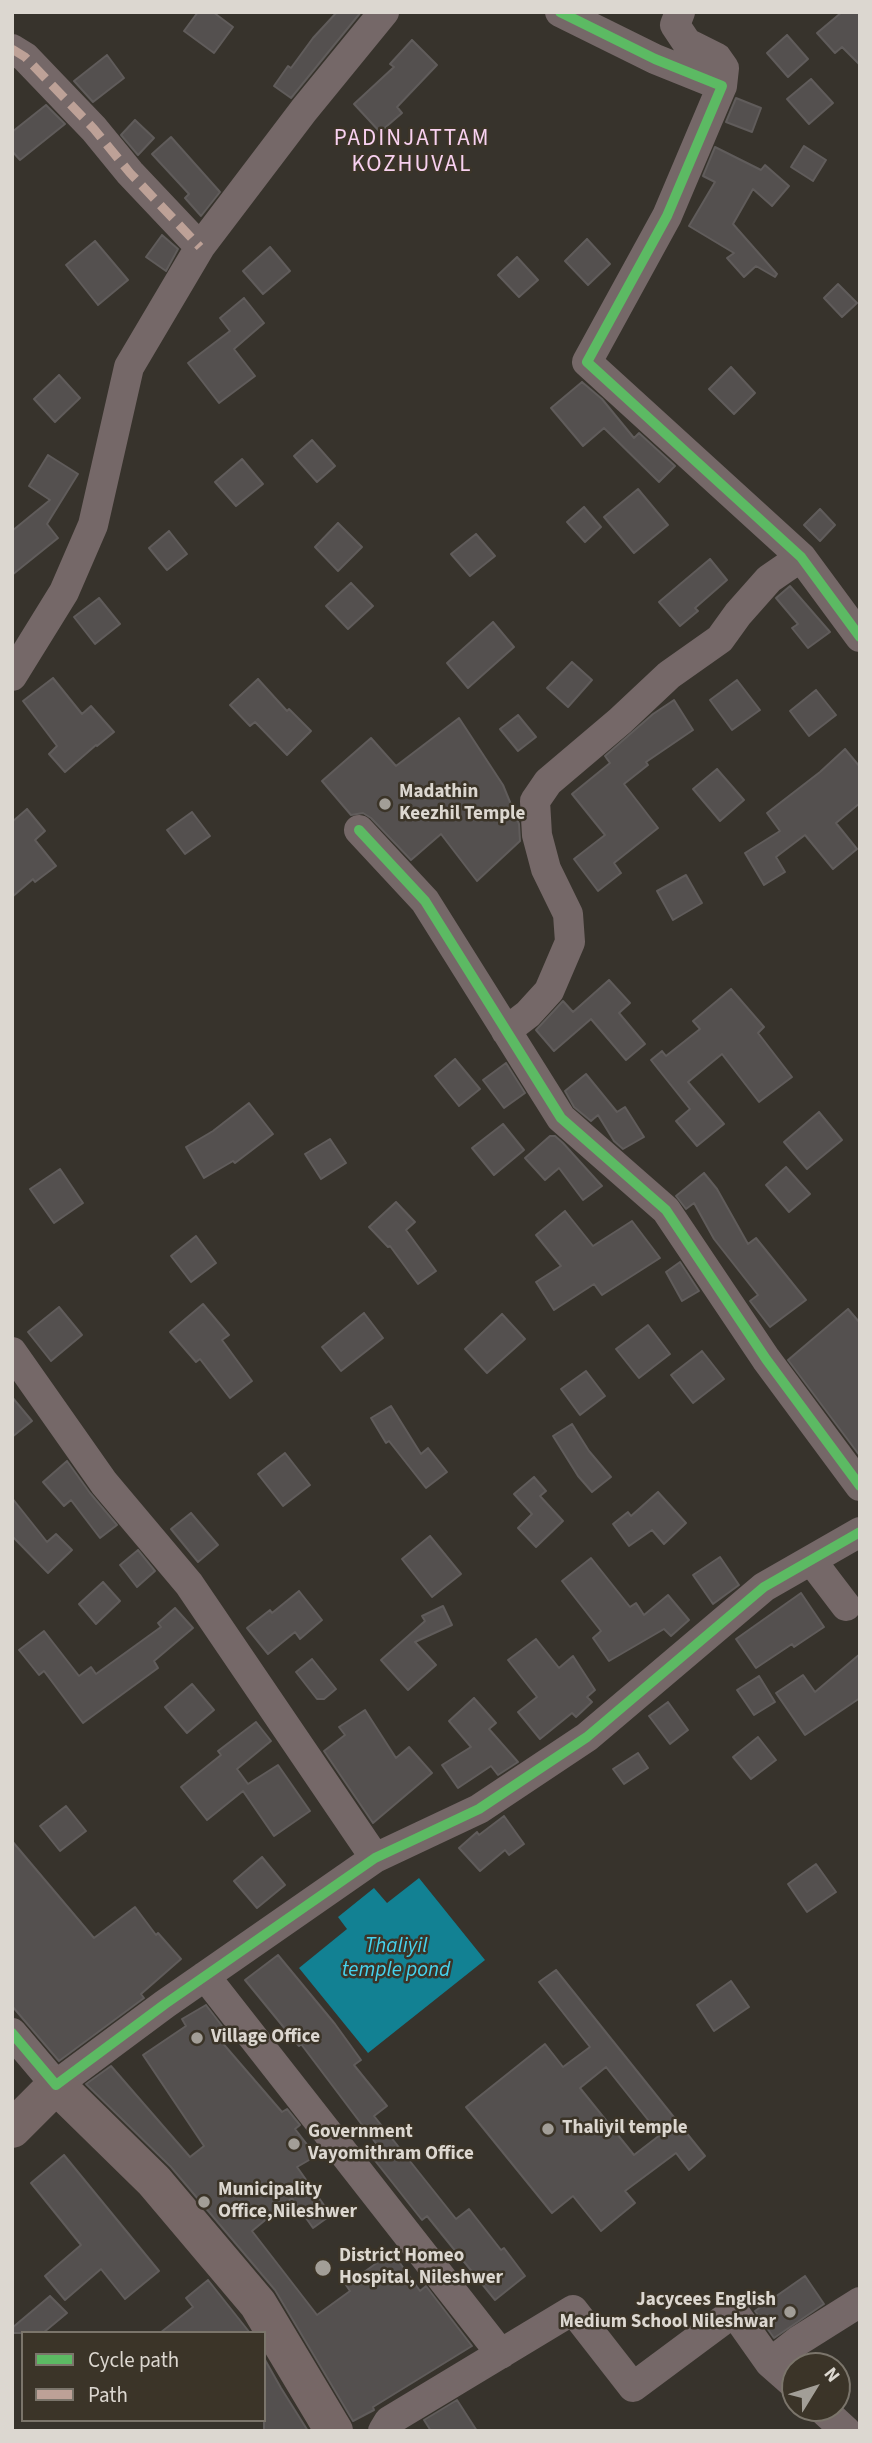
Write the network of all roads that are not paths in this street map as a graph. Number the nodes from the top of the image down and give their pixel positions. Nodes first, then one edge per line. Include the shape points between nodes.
1 (384, 12) edge
2 (560, 12) edge
3 (681, 12) edge
4 (12, 49) edge
5 (722, 86) junction
6 (201, 247) junction
7 (801, 557) junction
8 (860, 637) edge
9 (12, 676) edge
10 (359, 830) dead end
11 (506, 1031) junction
12 (12, 1352) edge
13 (860, 1486) edge
14 (860, 1532) edge
15 (811, 1560) junction
16 (846, 1606) dead end
17 (375, 1858) junction
18 (205, 1976) junction
19 (12, 2033) edge
20 (57, 2085) junction
21 (12, 2129) edge
22 (860, 2302) edge
23 (501, 2354) junction
24 (770, 2362) junction
25 (781, 2372) edge
26 (334, 2431) edge
27 (383, 2431) edge

1 - 6 street
2 - 5 street
3 - 5 street via 675,24 687,43 717,58 724,68
4 - 6 street via 43,75
5 - 7 street via 667,216 587,362
6 - 9 street via 129,367 93,525 64,592
7 - 8 street
7 - 11 street via 769,579 720,639 669,675 548,782 535,801 537,835 546,869 568,914 570,942 550,991
10 - 11 street via 425,901
11 - 13 street via 561,1118 666,1210 766,1359
12 - 17 street via 104,1483 189,1584
14 - 15 street
15 - 16 street
15 - 17 street via 764,1587 587,1737 479,1809
17 - 18 street
18 - 20 street
18 - 23 street
19 - 20 street
20 - 21 main road
20 - 26 main road via 154,2181 258,2304
22 - 24 street
23 - 24 street via 573,2310 634,2387 734,2312
23 - 27 street via 389,2421
24 - 25 street

